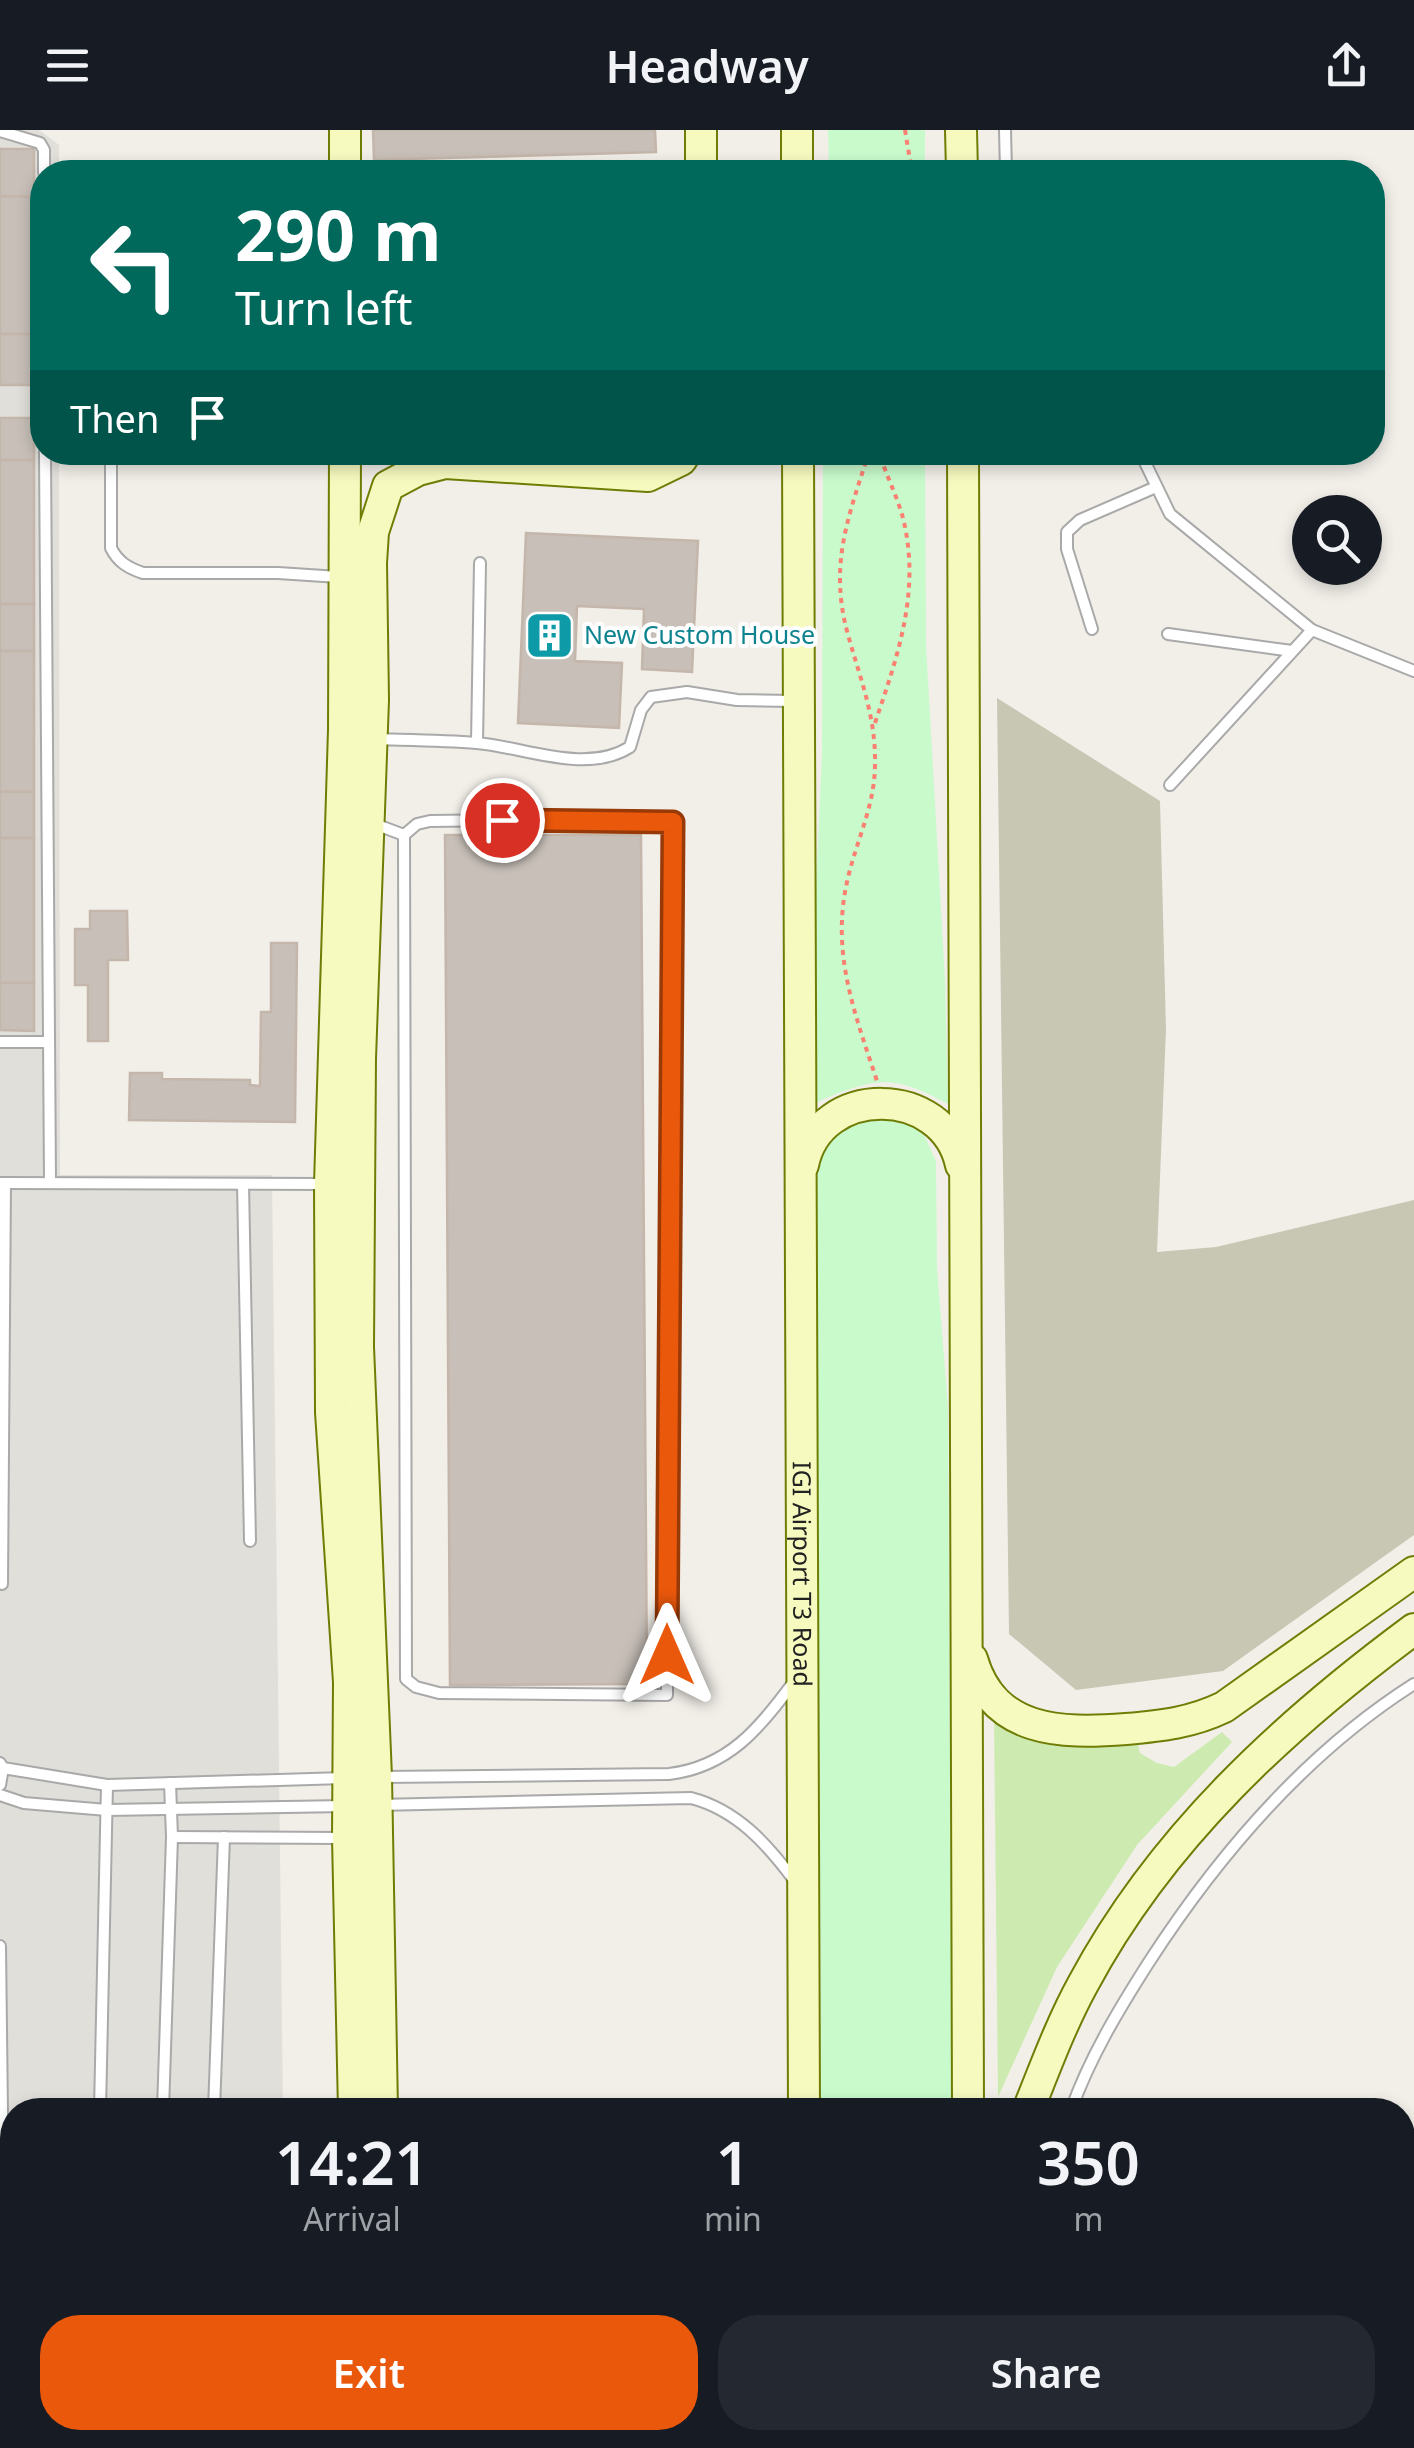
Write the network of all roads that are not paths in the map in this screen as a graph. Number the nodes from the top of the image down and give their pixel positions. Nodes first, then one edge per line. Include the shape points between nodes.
1 (345, 130) edge
2 (701, 130) edge
3 (797, 130) edge
4 (962, 130) edge
5 (1005, 130) edge
6 (0, 131) edge
7 (44, 160) edge
8 (345, 160) edge
9 (701, 160) edge
10 (797, 160) edge
11 (962, 160) edge
12 (1006, 160) edge
13 (45, 465) edge
14 (110, 465) edge
15 (346, 465) edge
16 (440, 465) edge
17 (461, 465) edge
18 (670, 465) edge
19 (798, 465) edge
20 (963, 465) edge
21 (1146, 465) edge
22 (1156, 487) junction
23 (480, 563) dead end
24 (346, 578) junction
25 (1092, 629) dead end
26 (1312, 630) junction
27 (1168, 634) dead end
28 (1292, 652) junction
29 (1414, 671) edge
30 (799, 702) junction
31 (372, 739) junction
32 (478, 742) junction
33 (1170, 785) dead end
34 (356, 821) junction
35 (404, 835) junction
36 (0, 1042) edge
37 (48, 1042) junction
38 (965, 1182) junction
39 (2, 1183) edge
40 (50, 1183) junction
41 (800, 1183) junction
42 (243, 1184) junction
43 (330, 1184) junction
44 (250, 1541) dead end
45 (1414, 1572) edge
46 (2, 1584) edge
47 (1414, 1629) edge
48 (966, 1641) junction
49 (802, 1670) junction
50 (372, 1679) junction
51 (406, 1679) junction
52 (1414, 1684) edge
53 (2, 1765) edge
54 (170, 1783) junction
55 (0, 1785) edge
56 (107, 1785) junction
57 (363, 1791) junction
58 (0, 1795) edge
59 (171, 1809) junction
60 (106, 1810) junction
61 (172, 1836) junction
62 (224, 1837) junction
63 (348, 1838) junction
64 (804, 1893) junction
65 (0, 1946) edge
66 (3, 2098) edge
67 (100, 2098) edge
68 (163, 2098) edge
69 (214, 2098) edge
70 (354, 2098) edge
71 (381, 2098) edge
72 (804, 2098) edge
73 (968, 2098) edge
74 (1033, 2098) edge
75 (1077, 2098) edge

1 - 8 main road
2 - 9 main road
3 - 10 main road
4 - 11 main road
5 - 12 lane
6 - 7 lane via 40,143
13 - 37 lane
14 - 24 lane via 111,548 130,569
15 - 24 main road
16 - 31 main road via 388,486 374,532
17 - 18 main road via 648,476
19 - 30 main road, IGI Airport T3 Road
20 - 38 main road
21 - 22 lane
22 - 25 lane via 1067,532
22 - 26 lane via 1170,514
23 - 32 lane
24 - 34 main road
26 - 28 lane
26 - 29 lane
27 - 28 lane
28 - 33 lane
30 - 32 lane via 687,692 652,697 630,747 588,760
30 - 41 main road, IGI Airport T3 Road
31 - 32 lane
31 - 34 main road
34 - 35 lane
34 - 43 main road
34 - 50 main road via 358,1347
35 - 51 lane
35 - 51 lane via 430,821 673,822 667,1694 439,1693
36 - 37 lane
37 - 40 lane
38 - 41 main road via 959,1154 922,1112 868,1103 820,1130 805,1155
38 - 48 main road
39 - 40 lane
39 - 46 lane
40 - 42 lane
41 - 49 main road, IGI Airport T3 Road
42 - 43 lane
42 - 44 lane
43 - 57 main road via 331,1412
45 - 48 main road via 1224,1707 1174,1725 1084,1732 1032,1724 995,1702
47 - 74 main road via 1280,1736 1173,1849 1083,1984
48 - 73 main road
49 - 57 lane via 757,1731 725,1756 690,1771
49 - 64 main road, IGI Airport T3 Road
50 - 51 lane
50 - 57 main road
52 - 75 lane via 1283,1791 1202,1883 1114,2017
53 - 55 lane
53 - 56 lane
54 - 56 lane
54 - 57 lane
54 - 59 lane
56 - 60 lane
57 - 59 lane
57 - 63 main road
57 - 64 lane via 691,1798 755,1834
57 - 71 main road
58 - 60 lane
59 - 60 lane
59 - 61 lane
60 - 67 lane
61 - 62 lane
61 - 68 lane
62 - 63 lane
62 - 69 lane
63 - 70 main road
64 - 72 main road, IGI Airport T3 Road
65 - 66 lane

